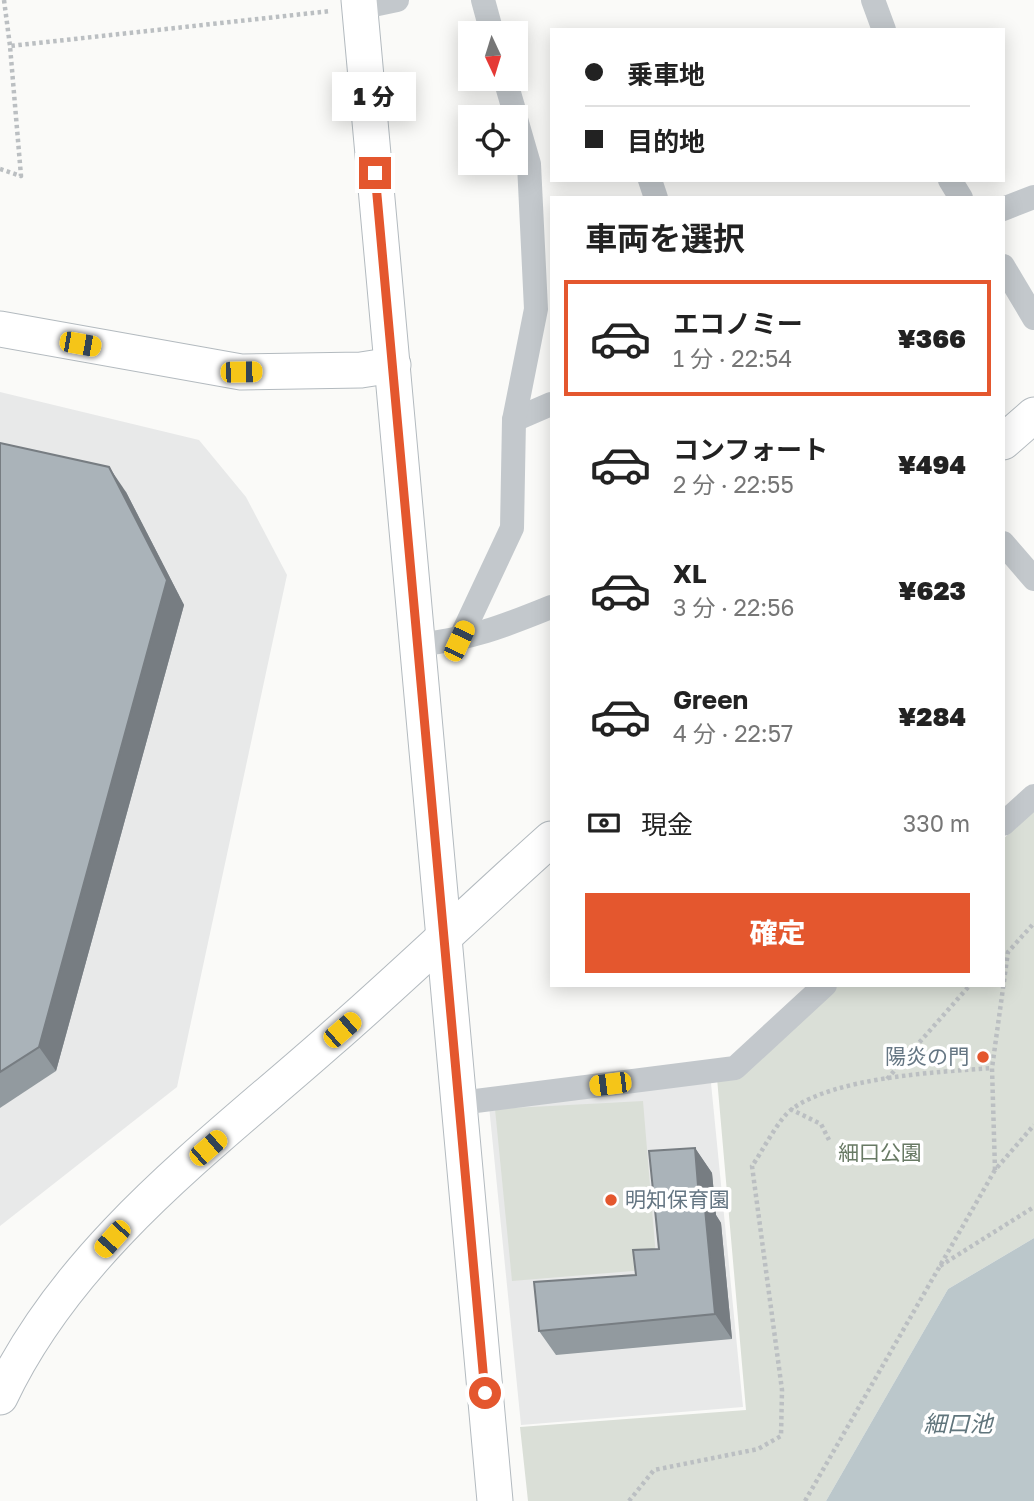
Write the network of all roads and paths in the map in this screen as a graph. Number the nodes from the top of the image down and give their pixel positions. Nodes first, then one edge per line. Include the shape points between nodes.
1 (4, 0) edge
2 (397, 0) edge
3 (483, 0) edge
4 (873, 0) edge
5 (359, 4) edge
6 (489, 21) edge
7 (882, 28) edge
8 (10, 47) junction
9 (528, 139) edge
10 (540, 160) edge
11 (0, 169) edge
12 (1034, 197) edge
13 (1005, 208) edge
14 (1005, 269) edge
15 (1034, 318) edge
16 (0, 329) edge
17 (393, 365) junction
18 (550, 404) edge
19 (1034, 415) edge
20 (514, 420) junction
21 (1005, 440) edge
22 (1005, 545) edge
23 (1034, 579) edge
24 (550, 607) edge
25 (459, 641) junction
26 (417, 645) junction
27 (1034, 796) edge
28 (1005, 822) edge
29 (550, 840) edge
30 (1034, 923) edge
31 (443, 937) junction
32 (1008, 951) junction
33 (1005, 954) edge
34 (1005, 973) edge
35 (823, 987) edge
36 (968, 987) edge
37 (1003, 987) edge
38 (992, 1068) junction
39 (887, 1080) junction
40 (460, 1103) junction
41 (790, 1109) junction
42 (1034, 1125) edge
43 (828, 1140) dead end
44 (995, 1170) junction
45 (1034, 1207) edge
46 (939, 1267) junction
47 (0, 1397) edge
48 (495, 1501) edge
49 (629, 1501) edge
50 (805, 1501) edge

1 - 8 path
2 - 5 street
3 - 6 street
4 - 7 street
5 - 8 path
5 - 17 street
8 - 11 path via 21,176
9 - 10 street
10 - 20 street via 536,309
12 - 13 street
14 - 15 street
16 - 17 street via 241,372 361,370
17 - 26 street
18 - 20 street
19 - 21 street
20 - 25 street via 512,528
22 - 23 street
24 - 25 street
25 - 26 street
26 - 31 street
27 - 28 street
29 - 31 street
30 - 32 path
31 - 40 street
31 - 47 street via 130,1219 59,1297
32 - 33 path
32 - 34 path
35 - 40 street via 735,1068
36 - 39 path
37 - 38 path
38 - 39 path
38 - 44 path
39 - 41 path via 828,1093
40 - 48 street
41 - 43 path via 821,1124
41 - 49 path via 752,1166 782,1390 781,1436 758,1448 654,1469
42 - 44 path
44 - 46 path
45 - 46 path
46 - 50 path

